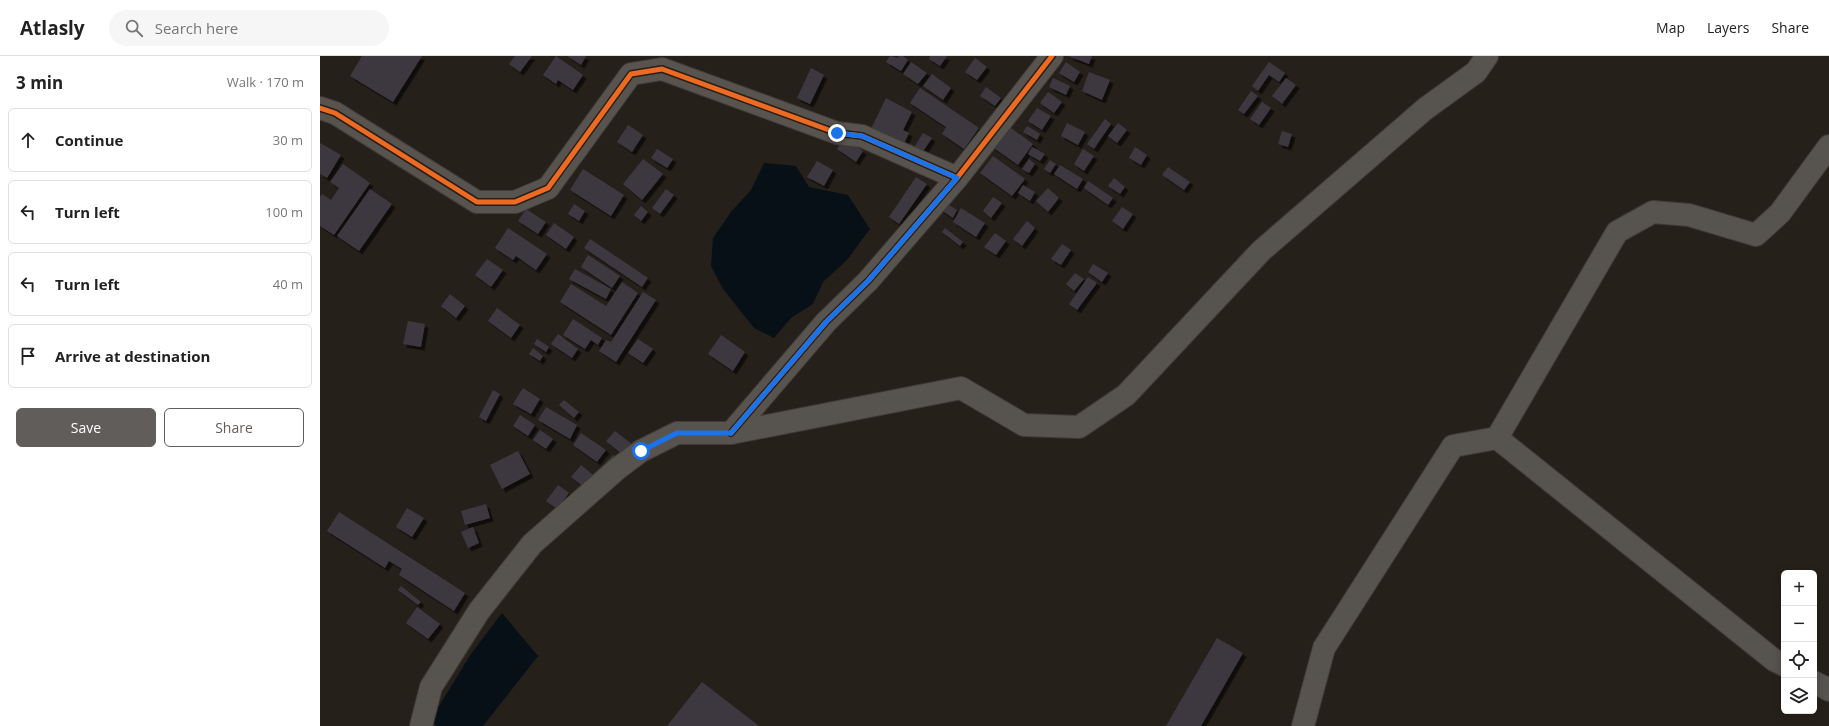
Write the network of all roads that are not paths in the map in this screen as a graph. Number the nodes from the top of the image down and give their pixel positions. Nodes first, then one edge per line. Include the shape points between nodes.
1 (1052, 56) edge
2 (1487, 56) edge
3 (320, 108) edge
4 (1829, 146) edge
5 (957, 178) junction
6 (731, 433) junction
7 (1497, 438) junction
8 (1781, 664) edge
9 (1817, 684) edge
10 (1829, 690) edge
11 (421, 726) edge
12 (1302, 726) edge

1 - 5 street
2 - 6 street via 1476,72 1426,109 1261,250 1126,395 1079,427 1024,425 961,388
3 - 5 street via 335,113 477,202 515,202 548,188 631,74 662,69 837,133 862,136
4 - 7 street via 1780,213 1756,234 1690,215 1653,212 1617,232
5 - 6 street via 868,281 826,322
6 - 11 street via 677,433 641,451 532,544 479,611 431,688
7 - 8 street
7 - 12 street via 1453,446 1324,648
9 - 10 street

